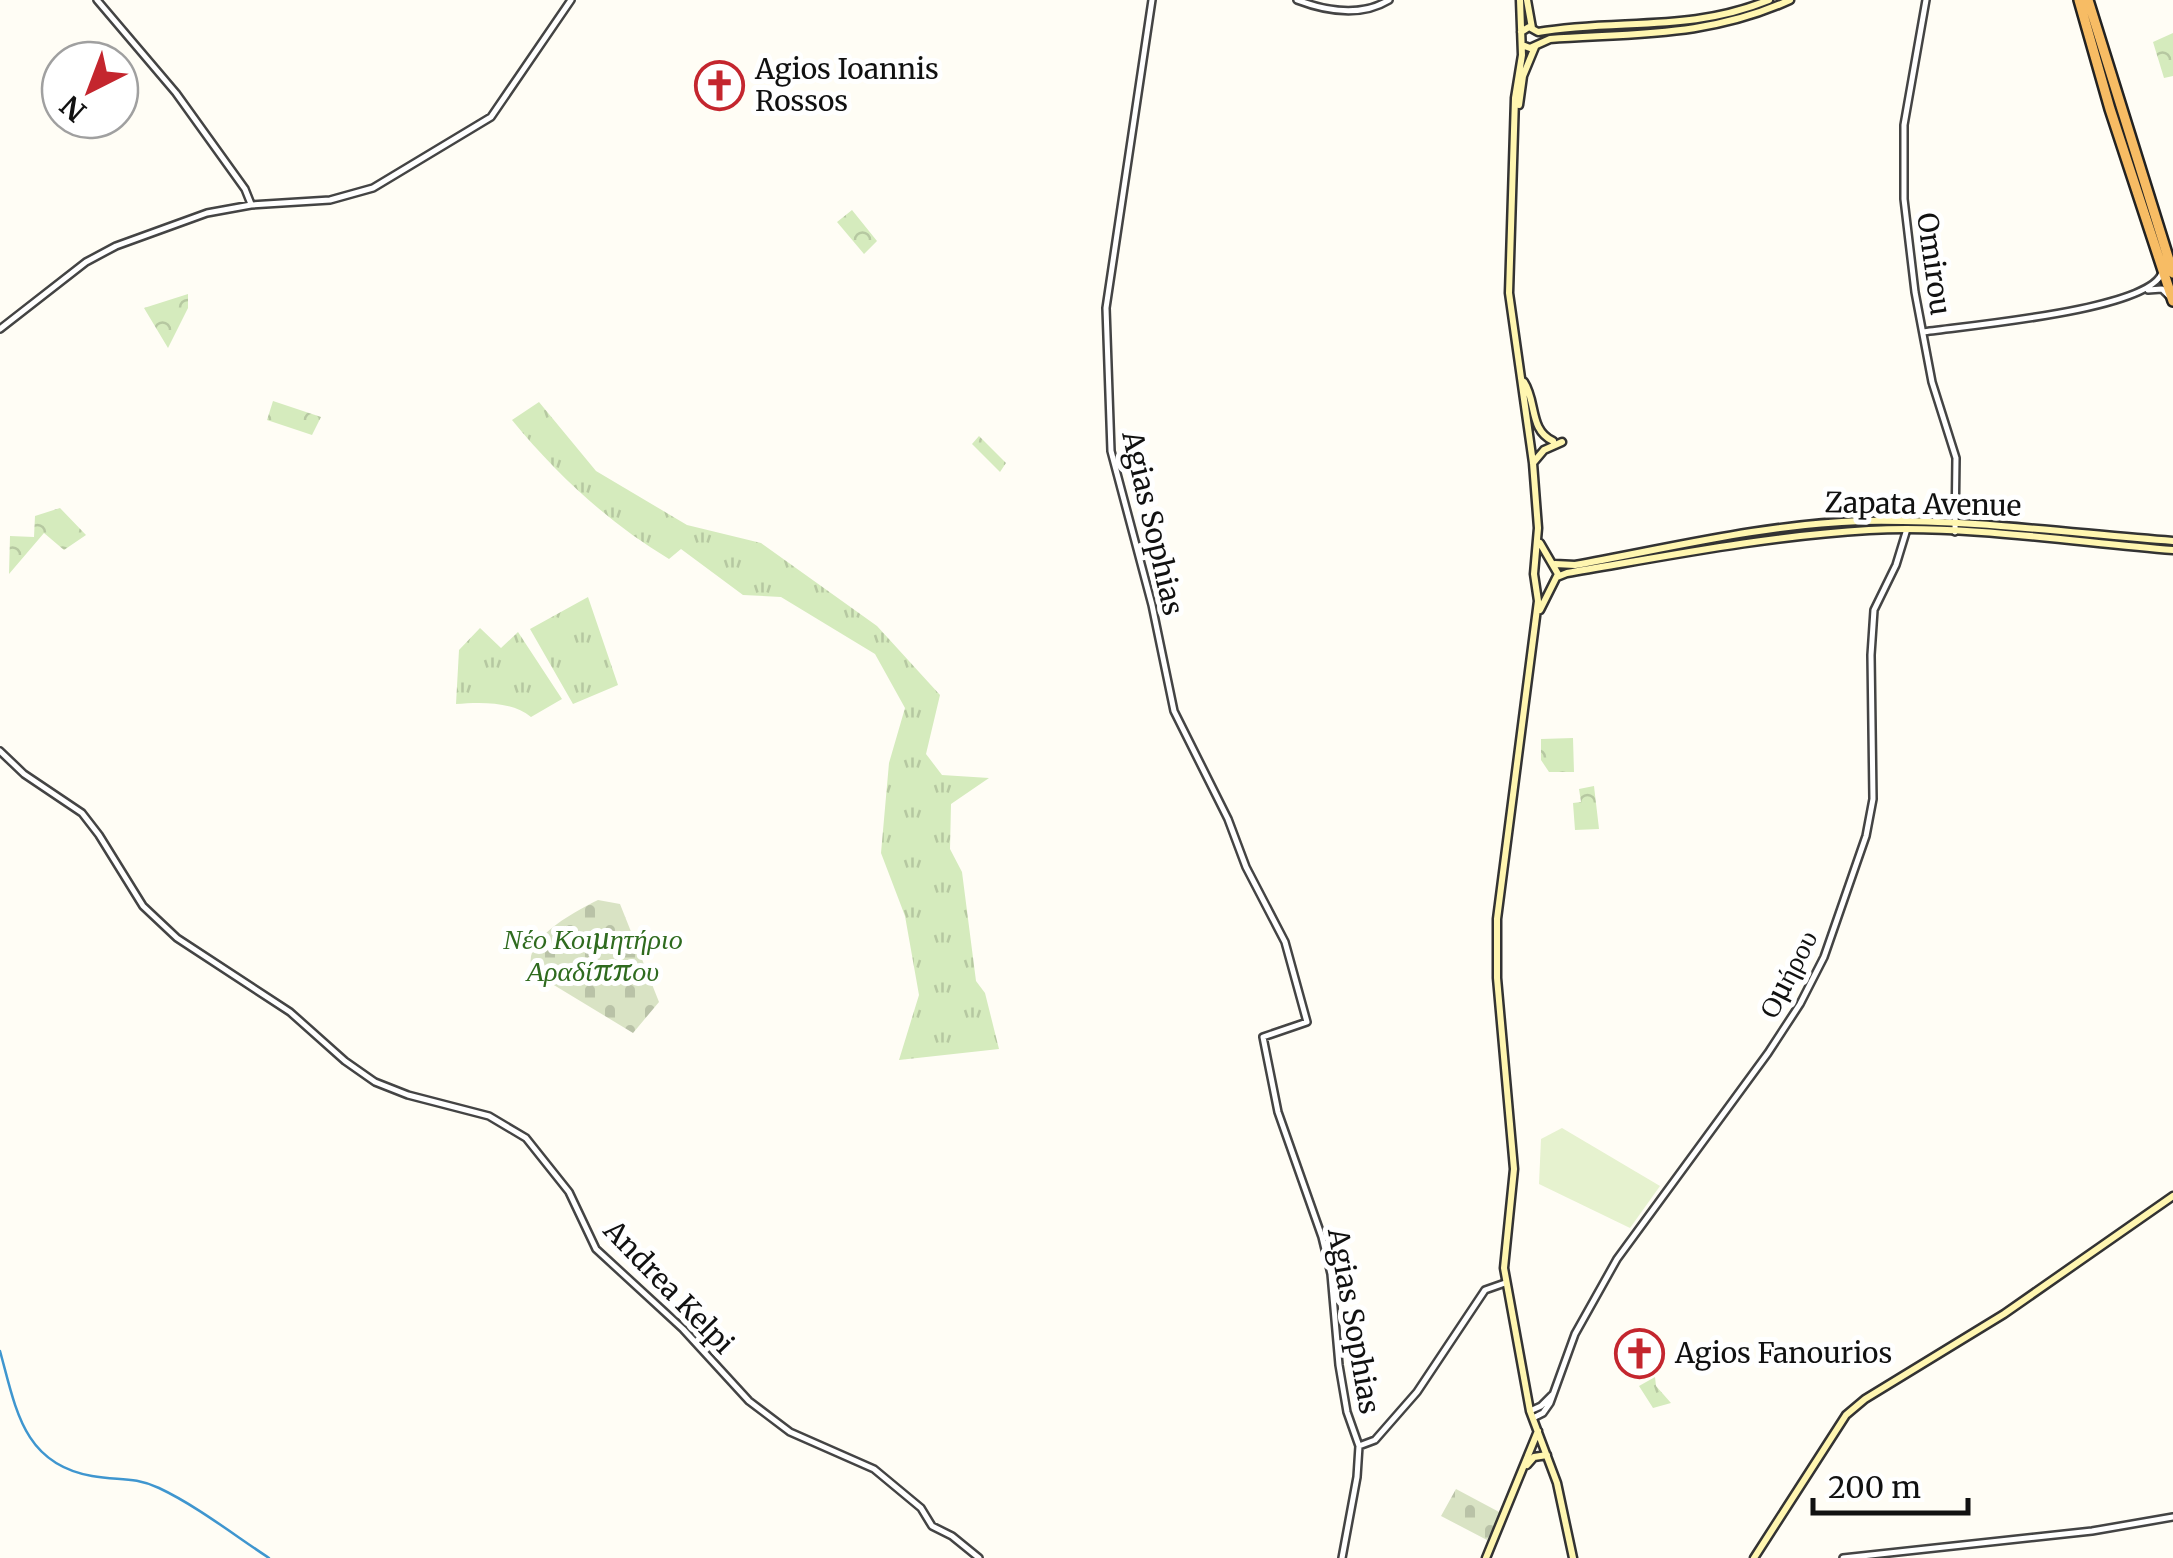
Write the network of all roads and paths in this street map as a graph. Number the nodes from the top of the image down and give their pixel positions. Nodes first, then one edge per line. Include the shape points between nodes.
1 (96, 0) edge
2 (571, 0) edge
3 (1152, 0) edge
4 (1297, 0) edge
5 (1388, 0) edge
6 (1524, 0) edge
7 (1769, 0) edge
8 (1790, 0) edge
9 (1926, 0) edge
10 (2078, 0) edge
11 (2088, 0) edge
12 (1535, 30) junction
13 (1521, 32) junction
14 (1522, 44) junction
15 (1537, 45) junction
16 (1513, 161) junction
17 (251, 206) junction
18 (2168, 271) edge
19 (2137, 292) junction
20 (2173, 302) edge
21 (0, 329) edge
22 (1923, 332) junction
23 (1521, 377) junction
24 (1533, 463) junction
25 (1909, 521) junction
26 (1955, 527) junction
27 (1538, 528) junction
28 (1907, 531) junction
29 (2173, 542) edge
30 (2173, 550) edge
31 (1552, 563) junction
32 (1535, 568) junction
33 (1536, 579) junction
34 (1555, 580) junction
35 (1534, 630) junction
36 (0, 751) edge
37 (2173, 1196) edge
38 (1505, 1282) junction
39 (1532, 1414) junction
40 (1538, 1431) junction
41 (1358, 1446) junction
42 (1547, 1454) junction
43 (1521, 1475) junction
44 (2173, 1517) edge
45 (980, 1558) edge
46 (1342, 1558) edge
47 (1486, 1558) edge
48 (1573, 1558) edge
49 (1754, 1558) edge
50 (1842, 1558) edge

1 - 17 street via 176,93 246,189
2 - 17 street via 499,108 476,127 364,191
3 - 41 street, Agias Sophias via 1106,308 1112,452 1174,711 1285,942 1307,1022 1262,1037 1278,1112 1331,1274 1339,1365
4 - 5 street via 1360,11
6 - 12 main road
6 - 13 main road
7 - 12 main road via 1671,23
8 - 15 main road via 1692,31
9 - 22 street, Omirou via 1903,160
10 - 18 highway
11 - 18 highway
12 - 13 main road
12 - 15 main road
13 - 14 main road
14 - 15 main road
14 - 16 main road
15 - 16 main road via 1523,76
16 - 23 main road via 1509,294
17 - 21 street via 198,216 101,254
18 - 19 street
18 - 20 highway
19 - 20 street via 2162,290
19 - 22 street via 2092,308
22 - 26 street, Omirou via 1956,458
23 - 24 main road
23 - 24 main road via 1538,429 1558,442
24 - 27 main road
25 - 26 main road, Zapata Avenue
25 - 28 street, Ομήρου
25 - 31 main road, Zapata Avenue via 1783,528 1575,565
26 - 28 main road, Zapata Avenue
26 - 29 main road, Zapata Avenue
26 - 30 main road, Zapata Avenue
27 - 31 main road
27 - 32 main road
28 - 34 main road, Zapata Avenue via 1768,539 1580,570
28 - 39 street, Ομήρου via 1874,610 1873,799 1866,836 1824,957 1770,1050 1618,1259 1575,1334 1554,1392
31 - 32 main road
31 - 34 main road
32 - 33 main road
33 - 34 main road
33 - 35 main road
34 - 35 main road
35 - 38 main road via 1497,919 1514,1169
36 - 45 street, Andrea Kelpi via 82,814 164,929 290,1012 376,1082 489,1116 526,1138 568,1192 596,1249 749,1401 790,1432 874,1469 921,1508 932,1526
37 - 49 main road via 1846,1415
38 - 39 main road
38 - 41 street via 1484,1290 1417,1392 1376,1440
39 - 40 main road
40 - 42 main road
40 - 43 main road
41 - 46 street, Agias Sophias
42 - 43 main road via 1531,1460
42 - 48 main road
43 - 47 main road
44 - 50 street

